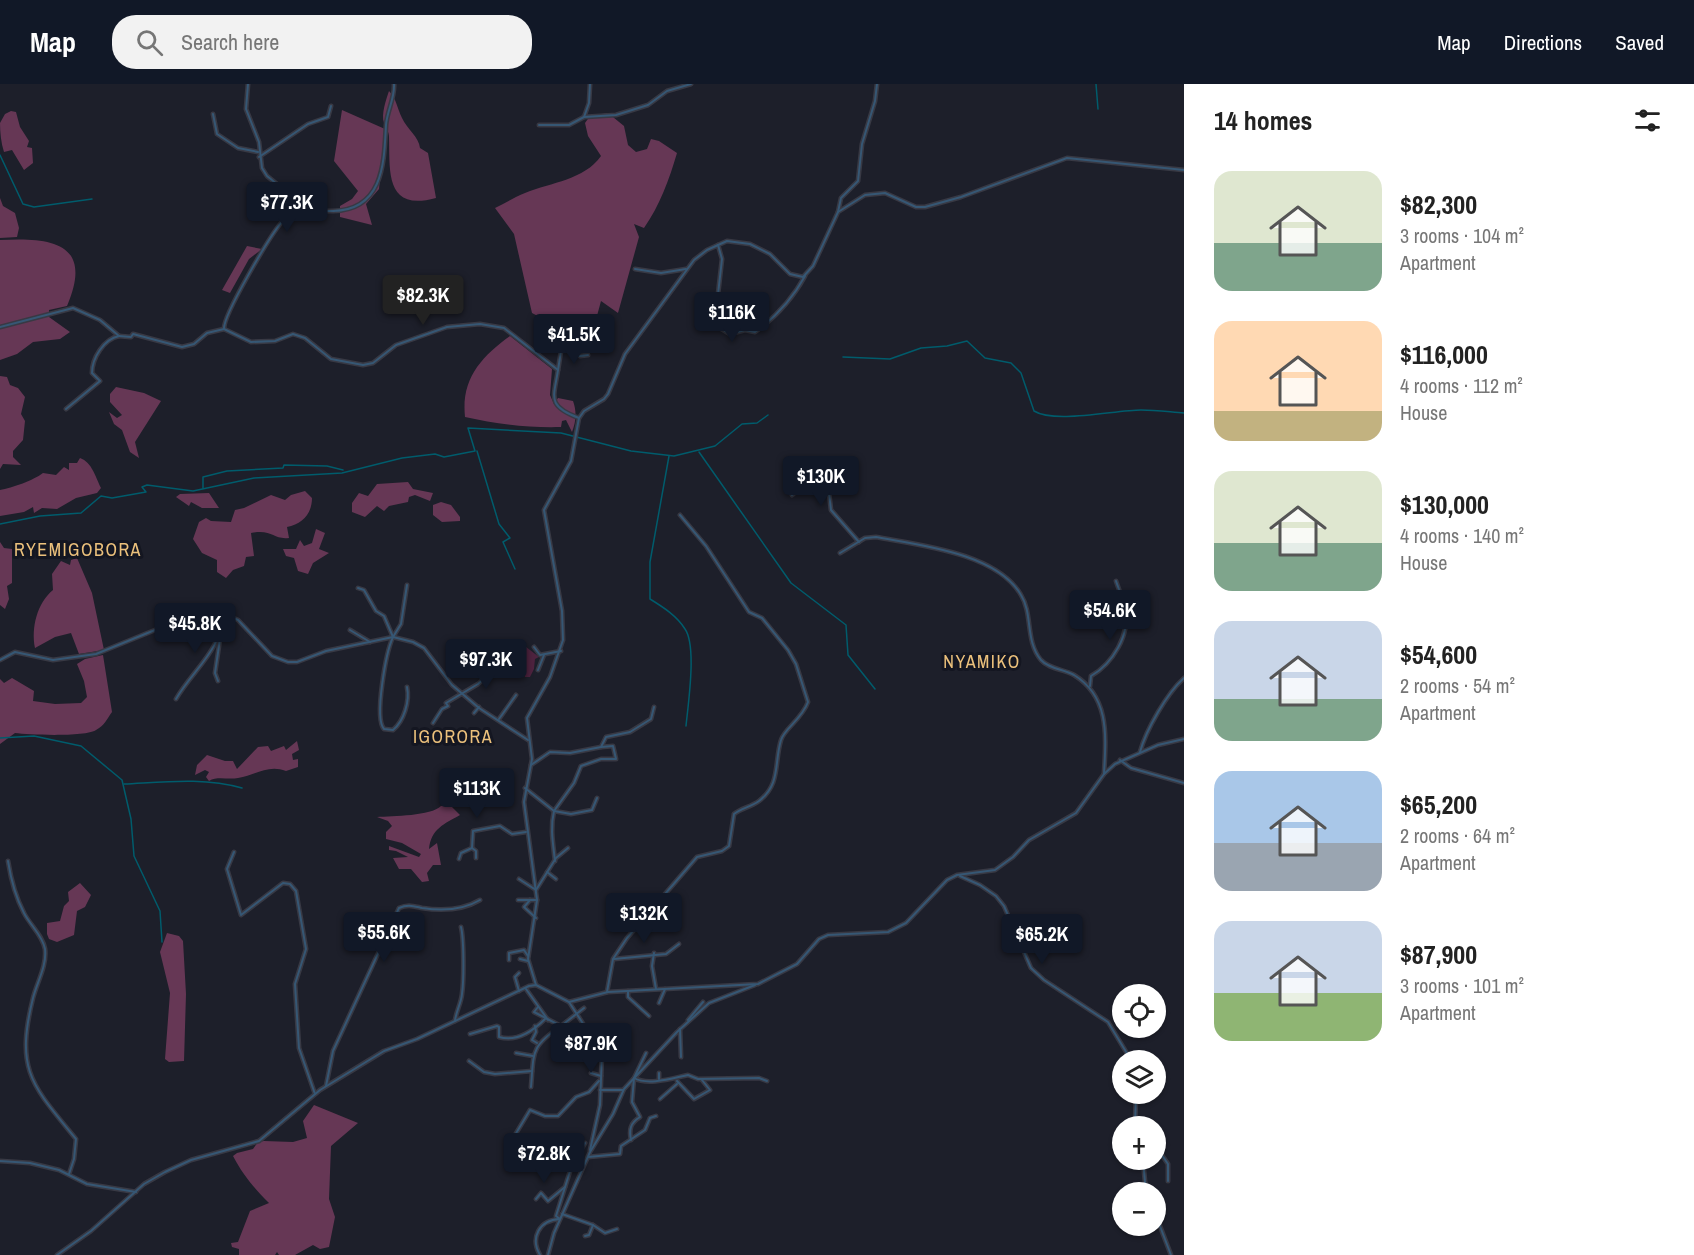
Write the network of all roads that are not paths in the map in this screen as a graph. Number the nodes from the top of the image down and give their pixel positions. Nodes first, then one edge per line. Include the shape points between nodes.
1 (248, 84) edge
2 (394, 84) edge
3 (590, 84) edge
4 (691, 84) edge
5 (877, 84) edge
6 (331, 106) dead end
7 (213, 114) dead end
8 (584, 117) junction
9 (539, 124) dead end
10 (259, 154) junction
11 (1184, 170) edge
12 (299, 202) junction
13 (838, 212) junction
14 (718, 245) junction
15 (635, 269) dead end
16 (687, 269) junction
17 (805, 276) junction
18 (0, 327) edge
19 (224, 328) junction
20 (119, 336) junction
21 (588, 355) dead end
22 (558, 370) junction
23 (66, 408) dead end
24 (579, 418) junction
25 (793, 470) dead end
26 (813, 476) junction
27 (840, 477) dead end
28 (829, 493) junction
29 (792, 495) dead end
30 (680, 515) dead end
31 (859, 542) junction
32 (840, 553) dead end
33 (1116, 581) dead end
34 (407, 585) dead end
35 (358, 588) dead end
36 (222, 611) junction
37 (350, 630) dead end
38 (220, 636) junction
39 (393, 637) junction
40 (370, 642) junction
41 (534, 647) dead end
42 (561, 651) junction
43 (544, 655) junction
44 (0, 660) edge
45 (496, 668) dead end
46 (538, 670) dead end
47 (1184, 678) edge
48 (218, 681) dead end
49 (407, 687) dead end
50 (1090, 687) junction
51 (463, 693) junction
52 (516, 694) dead end
53 (176, 699) dead end
54 (479, 707) junction
55 (654, 707) dead end
56 (474, 713) dead end
57 (499, 719) junction
58 (433, 723) dead end
59 (1184, 739) edge
60 (528, 740) junction
61 (601, 747) junction
62 (1140, 752) junction
63 (1120, 760) junction
64 (529, 768) junction
65 (1104, 774) junction
66 (1184, 783) edge
67 (525, 788) junction
68 (597, 798) dead end
69 (555, 811) junction
70 (526, 832) junction
71 (472, 848) junction
72 (568, 848) dead end
73 (234, 852) dead end
74 (476, 858) dead end
75 (459, 859) dead end
76 (8, 861) dead end
77 (555, 861) junction
78 (547, 872) junction
79 (957, 875) junction
80 (519, 879) dead end
81 (556, 879) dead end
82 (536, 890) junction
83 (480, 900) dead end
84 (518, 900) dead end
85 (530, 900) junction
86 (537, 900) junction
87 (536, 918) junction
88 (461, 927) dead end
89 (679, 944) dead end
90 (654, 953) junction
91 (528, 956) junction
92 (520, 959) dead end
93 (613, 959) junction
94 (509, 960) dead end
95 (528, 961) junction
96 (519, 973) dead end
97 (533, 980) junction
98 (758, 984) junction
99 (529, 986) junction
100 (536, 986) junction
101 (525, 988) junction
102 (656, 989) junction
103 (665, 989) junction
104 (519, 991) junction
105 (628, 991) junction
106 (607, 992) junction
107 (569, 1002) junction
108 (703, 1002) dead end
109 (659, 1003) dead end
110 (538, 1007) junction
111 (584, 1008) dead end
112 (575, 1013) junction
113 (649, 1016) dead end
114 (547, 1020) junction
115 (455, 1021) junction
116 (687, 1022) junction
117 (535, 1026) junction
118 (561, 1026) junction
119 (680, 1029) junction
120 (587, 1033) junction
121 (470, 1034) dead end
122 (581, 1035) dead end
123 (592, 1039) junction
124 (537, 1043) junction
125 (589, 1044) dead end
126 (598, 1046) junction
127 (1125, 1050) edge
128 (516, 1053) dead end
129 (646, 1053) dead end
130 (533, 1056) junction
131 (681, 1057) dead end
132 (469, 1061) dead end
133 (596, 1069) dead end
134 (601, 1070) junction
135 (683, 1070) dead end
136 (532, 1071) junction
137 (591, 1073) dead end
138 (659, 1073) dead end
139 (683, 1076) junction
140 (600, 1077) junction
141 (634, 1078) junction
142 (659, 1079) junction
143 (676, 1080) junction
144 (702, 1080) junction
145 (767, 1081) dead end
146 (326, 1086) junction
147 (531, 1087) dead end
148 (600, 1090) junction
149 (623, 1090) junction
150 (315, 1094) junction
151 (660, 1099) dead end
152 (656, 1116) dead end
153 (512, 1140) dead end
154 (631, 1140) junction
155 (585, 1143) dead end
156 (590, 1152) junction
157 (588, 1157) junction
158 (0, 1161) edge
159 (1166, 1161) edge
160 (69, 1174) junction
161 (1168, 1181) dead end
162 (565, 1187) junction
163 (137, 1192) junction
164 (536, 1199) dead end
165 (562, 1214) junction
166 (560, 1219) junction
167 (593, 1225) junction
168 (617, 1229) dead end
169 (585, 1236) dead end
170 (1164, 1236) edge
171 (57, 1255) edge
172 (540, 1255) edge
173 (548, 1255) edge
174 (1171, 1255) edge

1 - 10 street via 246,109 259,142
2 - 12 street via 377,189 344,211 313,211
3 - 8 street
4 - 8 street via 667,91 640,109 616,116
5 - 13 street via 862,144 858,181 841,198
6 - 10 street via 328,117 308,124
7 - 10 street via 217,134 238,148
8 - 9 street via 569,125
10 - 12 street via 267,176
11 - 13 street via 1061,159 941,204 916,207 885,193 875,193
12 - 19 street via 280,224 248,276 225,318
13 - 17 street
14 - 16 street via 693,260
14 - 17 street via 739,241 759,247 790,274
14 - 17 street via 722,260 717,303 720,328 730,333 755,332 783,307
15 - 16 street via 661,273
16 - 24 street via 625,354 608,394
18 - 20 street via 73,308 100,320
19 - 20 street via 182,347 133,334
19 - 22 street via 251,342 275,341 293,334 305,338 331,359 363,365 373,363 396,345 447,327 480,324 504,328
20 - 23 street via 108,340 94,358 92,373 100,381
21 - 22 street via 564,349
22 - 24 street via 555,399 566,413
24 - 42 street via 573,452 562,481 544,510 563,621
25 - 26 street
26 - 28 street via 820,478
26 - 29 street
27 - 28 street via 844,482
28 - 31 street via 831,510
30 - 93 street via 706,546 749,612 762,618 788,650 808,702 802,717 781,739 773,786 759,801 734,814 729,846 697,857
31 - 32 street
31 - 50 street via 871,536 940,548 1002,574 1023,598 1032,641 1042,661
33 - 50 street via 1126,610 1125,626 1114,656 1104,669 1090,676
34 - 39 street via 401,624
35 - 39 street via 364,590 376,611 384,616
36 - 38 street
36 - 40 street via 238,620 272,656 288,662
36 - 44 street via 182,619 96,654 53,660 15,652
37 - 40 street
38 - 48 street via 215,673
38 - 53 street
39 - 40 street
39 - 49 street via 384,670 380,721 384,729 393,730 400,721 409,694
39 - 51 street via 424,648 446,679
41 - 43 street
42 - 43 street
42 - 60 street via 527,718
43 - 46 street
45 - 51 street
47 - 62 street via 1159,711
50 - 65 street via 1101,704 1105,723
51 - 54 street
51 - 58 street via 450,698
52 - 57 street
54 - 56 street
54 - 57 street
55 - 61 street via 651,719 618,736 606,736
57 - 60 street
59 - 62 street
60 - 64 street via 532,759
61 - 64 street via 550,752
61 - 69 street via 613,746 616,759 581,766
62 - 63 street
63 - 65 street
63 - 66 street via 1131,768
64 - 67 street
65 - 79 street via 1076,813 1029,840 995,870
67 - 69 street
67 - 70 street
68 - 69 street via 592,810 571,814
69 - 77 street via 550,827
70 - 71 street via 512,834 500,826 481,828 474,831
70 - 82 street
71 - 74 street
71 - 75 street via 461,853
72 - 77 street
73 - 150 street via 227,869 241,915 283,883 297,891 306,949 295,984 299,1048
76 - 160 street via 14,893 45,952 30,1014 26,1057 39,1092 76,1139
77 - 78 street
78 - 81 street
78 - 82 street
79 - 98 street via 934,890 897,928 866,935 828,935 819,939 797,964
79 - 127 street via 996,896 1031,968 1108,1022
80 - 82 street
82 - 86 street
83 - 146 street via 452,909 407,904 399,908 333,1051
84 - 85 street
85 - 86 street
85 - 87 street via 524,907
86 - 87 street
87 - 91 street
88 - 115 street via 463,992
89 - 90 street via 666,954
90 - 93 street
90 - 102 street
91 - 94 street via 519,949 509,953
91 - 95 street
92 - 95 street
93 - 106 street
95 - 97 street
96 - 104 street via 515,977
97 - 99 street
97 - 100 street
98 - 103 street
98 - 116 street via 709,1003
99 - 100 street
99 - 101 street
100 - 107 street
101 - 104 street
101 - 110 street
102 - 103 street
102 - 105 street
103 - 109 street
104 - 115 street
105 - 106 street
105 - 113 street via 628,997
106 - 107 street
107 - 112 street
108 - 116 street
110 - 114 street
110 - 114 street via 533,1011
111 - 112 street
112 - 118 street
112 - 120 street
114 - 117 street
114 - 118 street
115 - 146 street via 384,1051
116 - 119 street
117 - 121 street via 512,1039 499,1037 497,1026
117 - 124 street via 532,1041
118 - 124 street
119 - 131 street
119 - 141 street
120 - 122 street
120 - 123 street
120 - 126 street via 612,1028
123 - 125 street
123 - 126 street
124 - 130 street
126 - 134 street via 602,1053
128 - 130 street
129 - 141 street
130 - 136 street
132 - 136 street via 484,1072 495,1074
133 - 134 street
134 - 140 street
135 - 139 street
136 - 147 street
137 - 140 street
138 - 142 street
139 - 143 street
139 - 144 street
140 - 148 street
140 - 153 street via 589,1092 576,1097 558,1116 530,1110
141 - 142 street
141 - 149 street
141 - 154 street via 632,1102 640,1117 629,1130
142 - 143 street
143 - 144 street via 694,1099 710,1090
143 - 151 street via 678,1084
144 - 145 street
146 - 150 street
148 - 149 street
148 - 156 street
149 - 156 street
150 - 163 street via 259,1141 180,1165 144,1184
152 - 154 street
154 - 157 street via 621,1146 620,1154
155 - 162 street
156 - 157 street
157 - 165 street
158 - 160 street via 30,1163
159 - 161 street
160 - 163 street via 87,1184
162 - 164 street via 548,1201 541,1194
162 - 166 street via 556,1216
163 - 171 street
165 - 166 street
165 - 167 street
166 - 172 street via 540,1228 535,1236 533,1244
166 - 173 street
167 - 168 street via 605,1233
167 - 169 street
170 - 174 street

